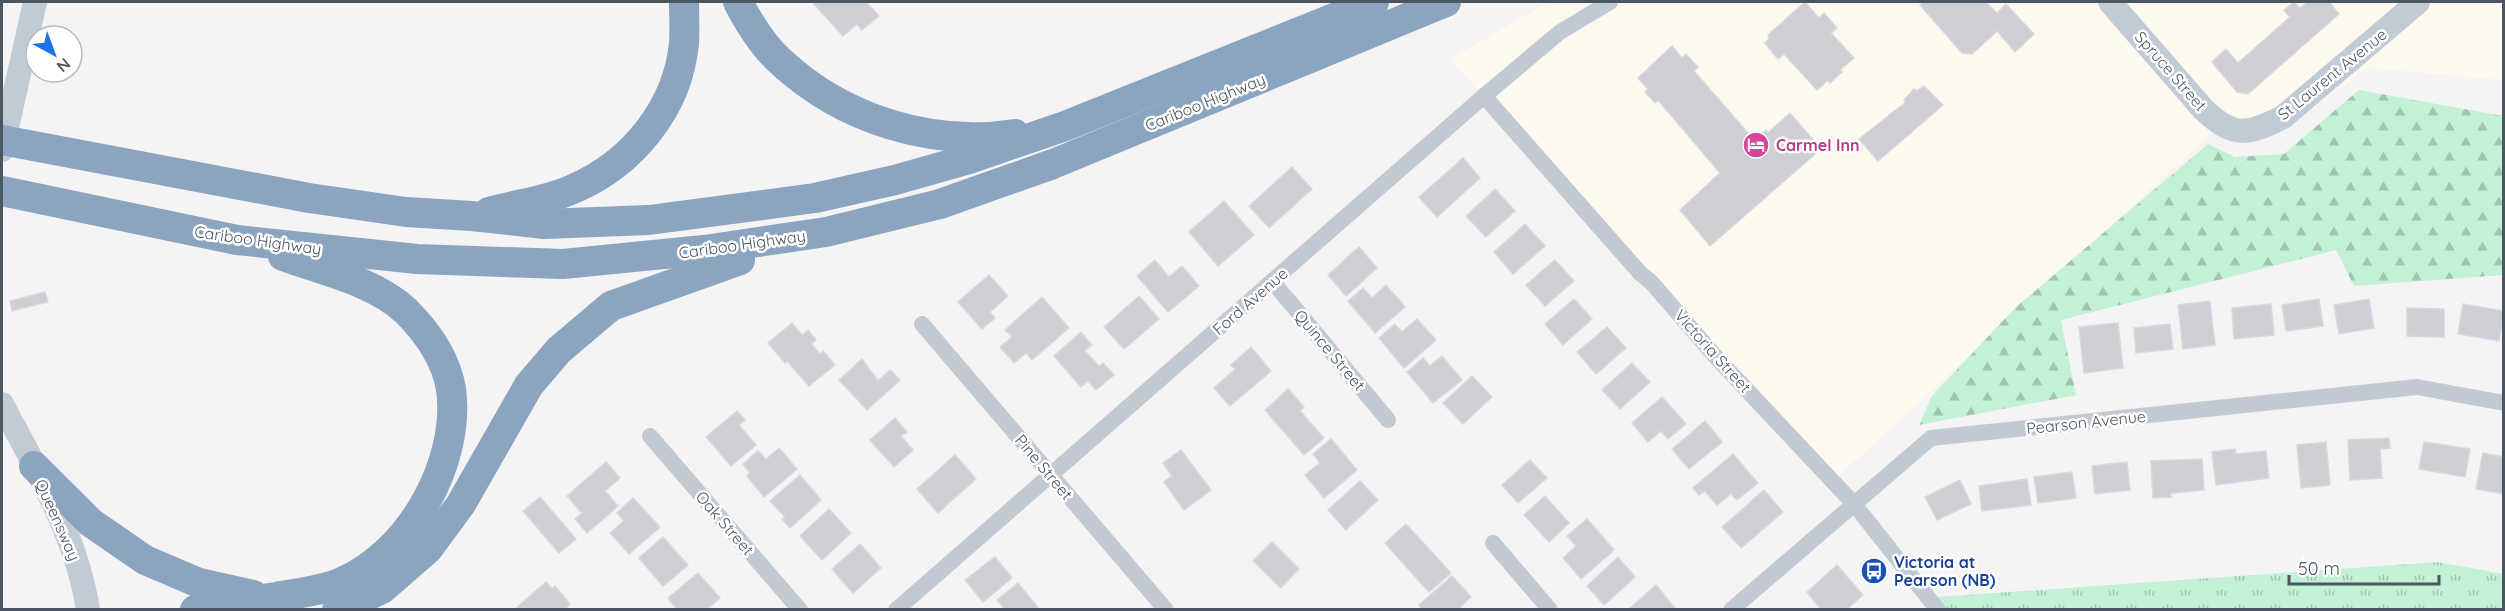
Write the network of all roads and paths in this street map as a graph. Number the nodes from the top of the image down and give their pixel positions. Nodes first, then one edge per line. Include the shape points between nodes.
1 (34, 2) edge
2 (684, 2) edge
3 (738, 2) edge
4 (1374, 2) edge
5 (1446, 2) edge
6 (1610, 2) edge
7 (2110, 2) edge
8 (2418, 2) edge
9 (1484, 96) junction
10 (1065, 126) junction
11 (2239, 133) joint
12 (2, 140) edge
13 (2, 150) edge
14 (2, 191) edge
15 (472, 216) junction
16 (826, 232) junction
17 (237, 240) junction
18 (1272, 281) junction
19 (922, 324) dead end
20 (2504, 403) edge
21 (2, 404) edge
22 (1388, 420) dead end
23 (650, 436) dead end
24 (34, 466) junction
25 (1050, 475) junction
26 (1854, 504) junction
27 (1493, 543) dead end
28 (267, 598) junction
29 (88, 609) edge
30 (195, 609) edge
31 (337, 609) edge
32 (800, 609) edge
33 (896, 609) edge
34 (1166, 609) edge
35 (1550, 609) edge
36 (1731, 609) edge
37 (1938, 609) edge

1 - 13 street
2 - 15 highway via 684,44 673,89 640,142 601,175 573,189
3 - 10 highway via 752,28 780,61 861,116 949,136 1007,135
4 - 10 highway, Cariboo Highway
5 - 16 highway, Cariboo Highway via 1053,164 940,204
6 - 9 street, Ford Avenue via 1560,32
7 - 11 street, Spruce Street via 2204,110 2218,124
8 - 11 street, St Laurent Avenue via 2283,117 2262,128
9 - 18 street, Ford Avenue
9 - 26 street, Victoria Street via 1715,356
10 - 15 highway, Cariboo Highway via 969,159 815,198 649,220 544,225
12 - 15 highway, Cariboo Highway via 309,198 406,212
14 - 17 highway, Cariboo Highway
16 - 17 highway, Cariboo Highway via 704,250 563,264 417,260
16 - 31 highway via 611,306 559,350 529,385 461,504 428,549 382,589
17 - 28 highway via 373,288 405,310 442,360 450,388 452,423 447,453 415,520 396,545 372,566 342,583
18 - 22 street, Quince Street
18 - 25 street, Ford Avenue
19 - 25 street, Pine Street
20 - 26 street, Pearson Avenue via 2417,387 1930,438
21 - 24 street, Queensway
23 - 32 street, Oak Street
24 - 28 highway via 90,522 145,560 199,583
24 - 29 street, Queensway via 72,546
25 - 33 street, Ford Avenue
25 - 34 street, Pine Street
26 - 36 street, Pearson Avenue
26 - 37 street, Victoria Street
27 - 35 street
28 - 30 highway

